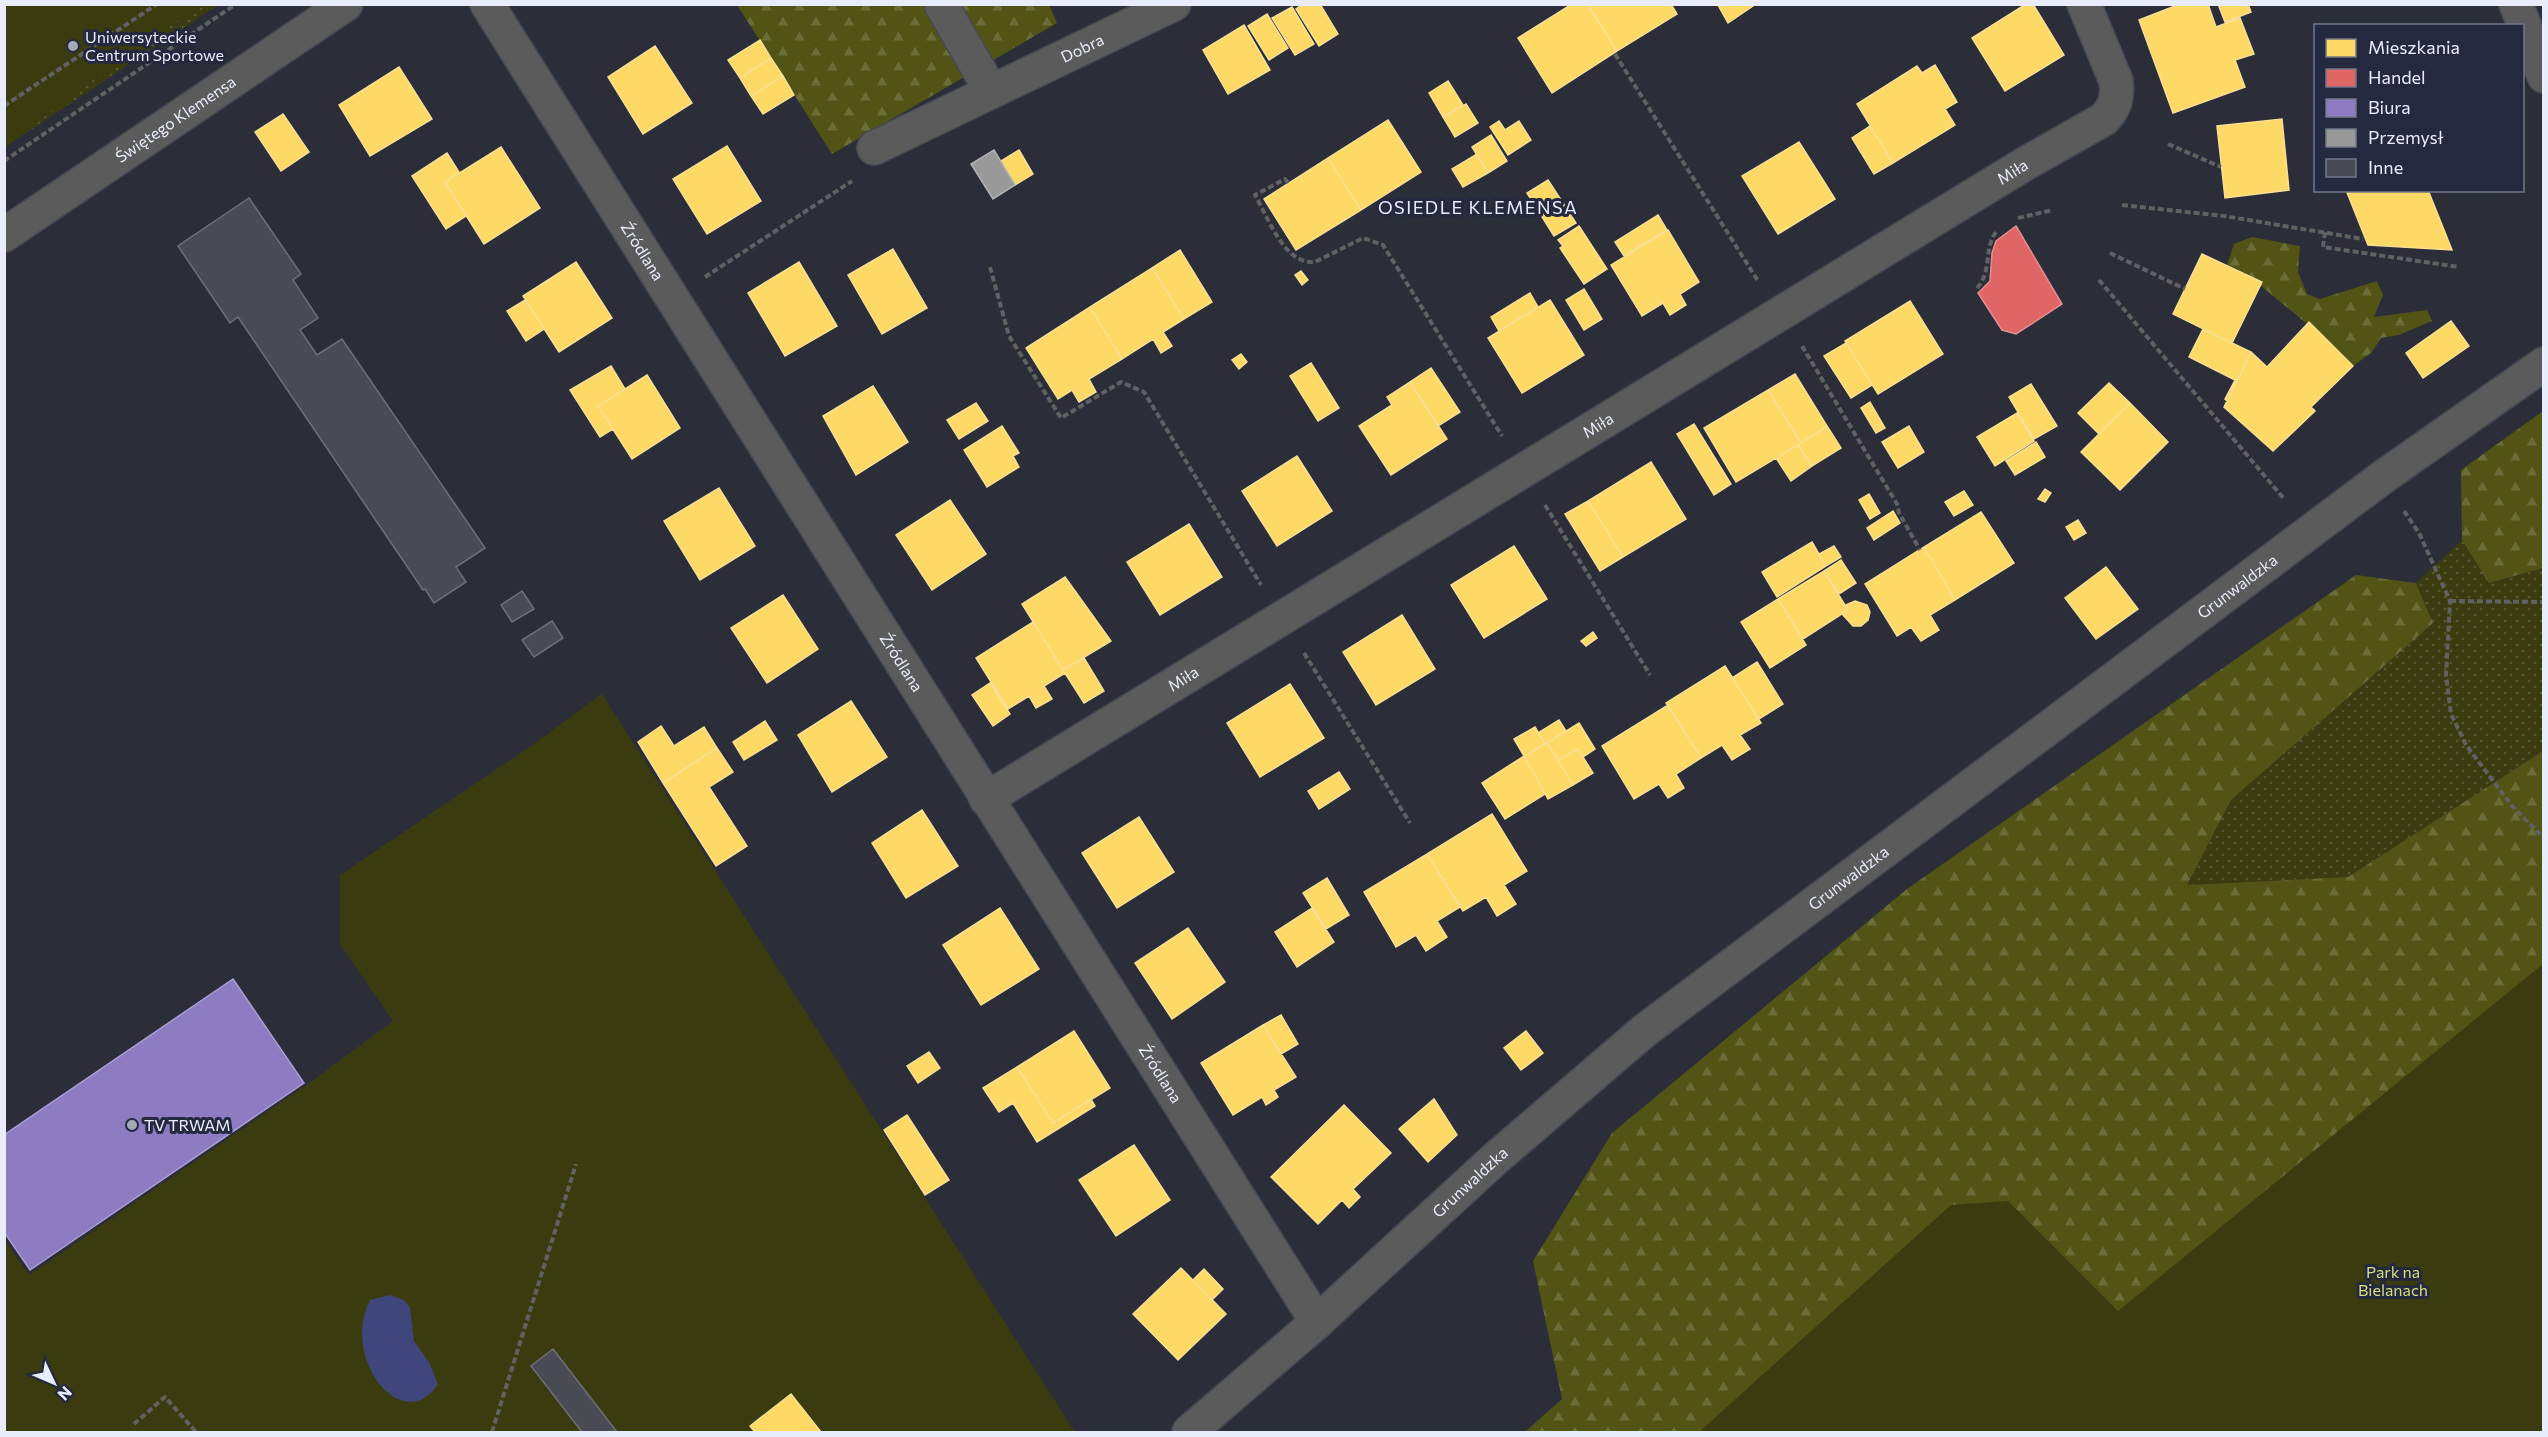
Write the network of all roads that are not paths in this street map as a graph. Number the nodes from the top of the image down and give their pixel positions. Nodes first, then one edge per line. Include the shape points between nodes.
1 (346, 4) edge
2 (487, 4) edge
3 (940, 4) edge
4 (1174, 4) edge
5 (2084, 4) edge
6 (2516, 4) edge
7 (2524, 24) edge
8 (2524, 25) edge
9 (2544, 76) edge
10 (991, 91) junction
11 (874, 148) dead end
12 (4, 235) edge
13 (2544, 364) edge
14 (987, 799) junction
15 (1317, 1322) junction
16 (1189, 1432) edge

1 - 12 street, Świętego Klemensa
2 - 14 street, Źródlana
3 - 10 street
4 - 10 street, Dobra
5 - 14 street, Miła via 2113,68 2118,92 2113,110 2104,119
6 - 7 street
8 - 9 street
10 - 11 street, Dobra
13 - 15 street, Grunwaldzka via 2383,477 1644,1031 1496,1158
14 - 15 street, Źródlana
15 - 16 street, Grunwaldzka

